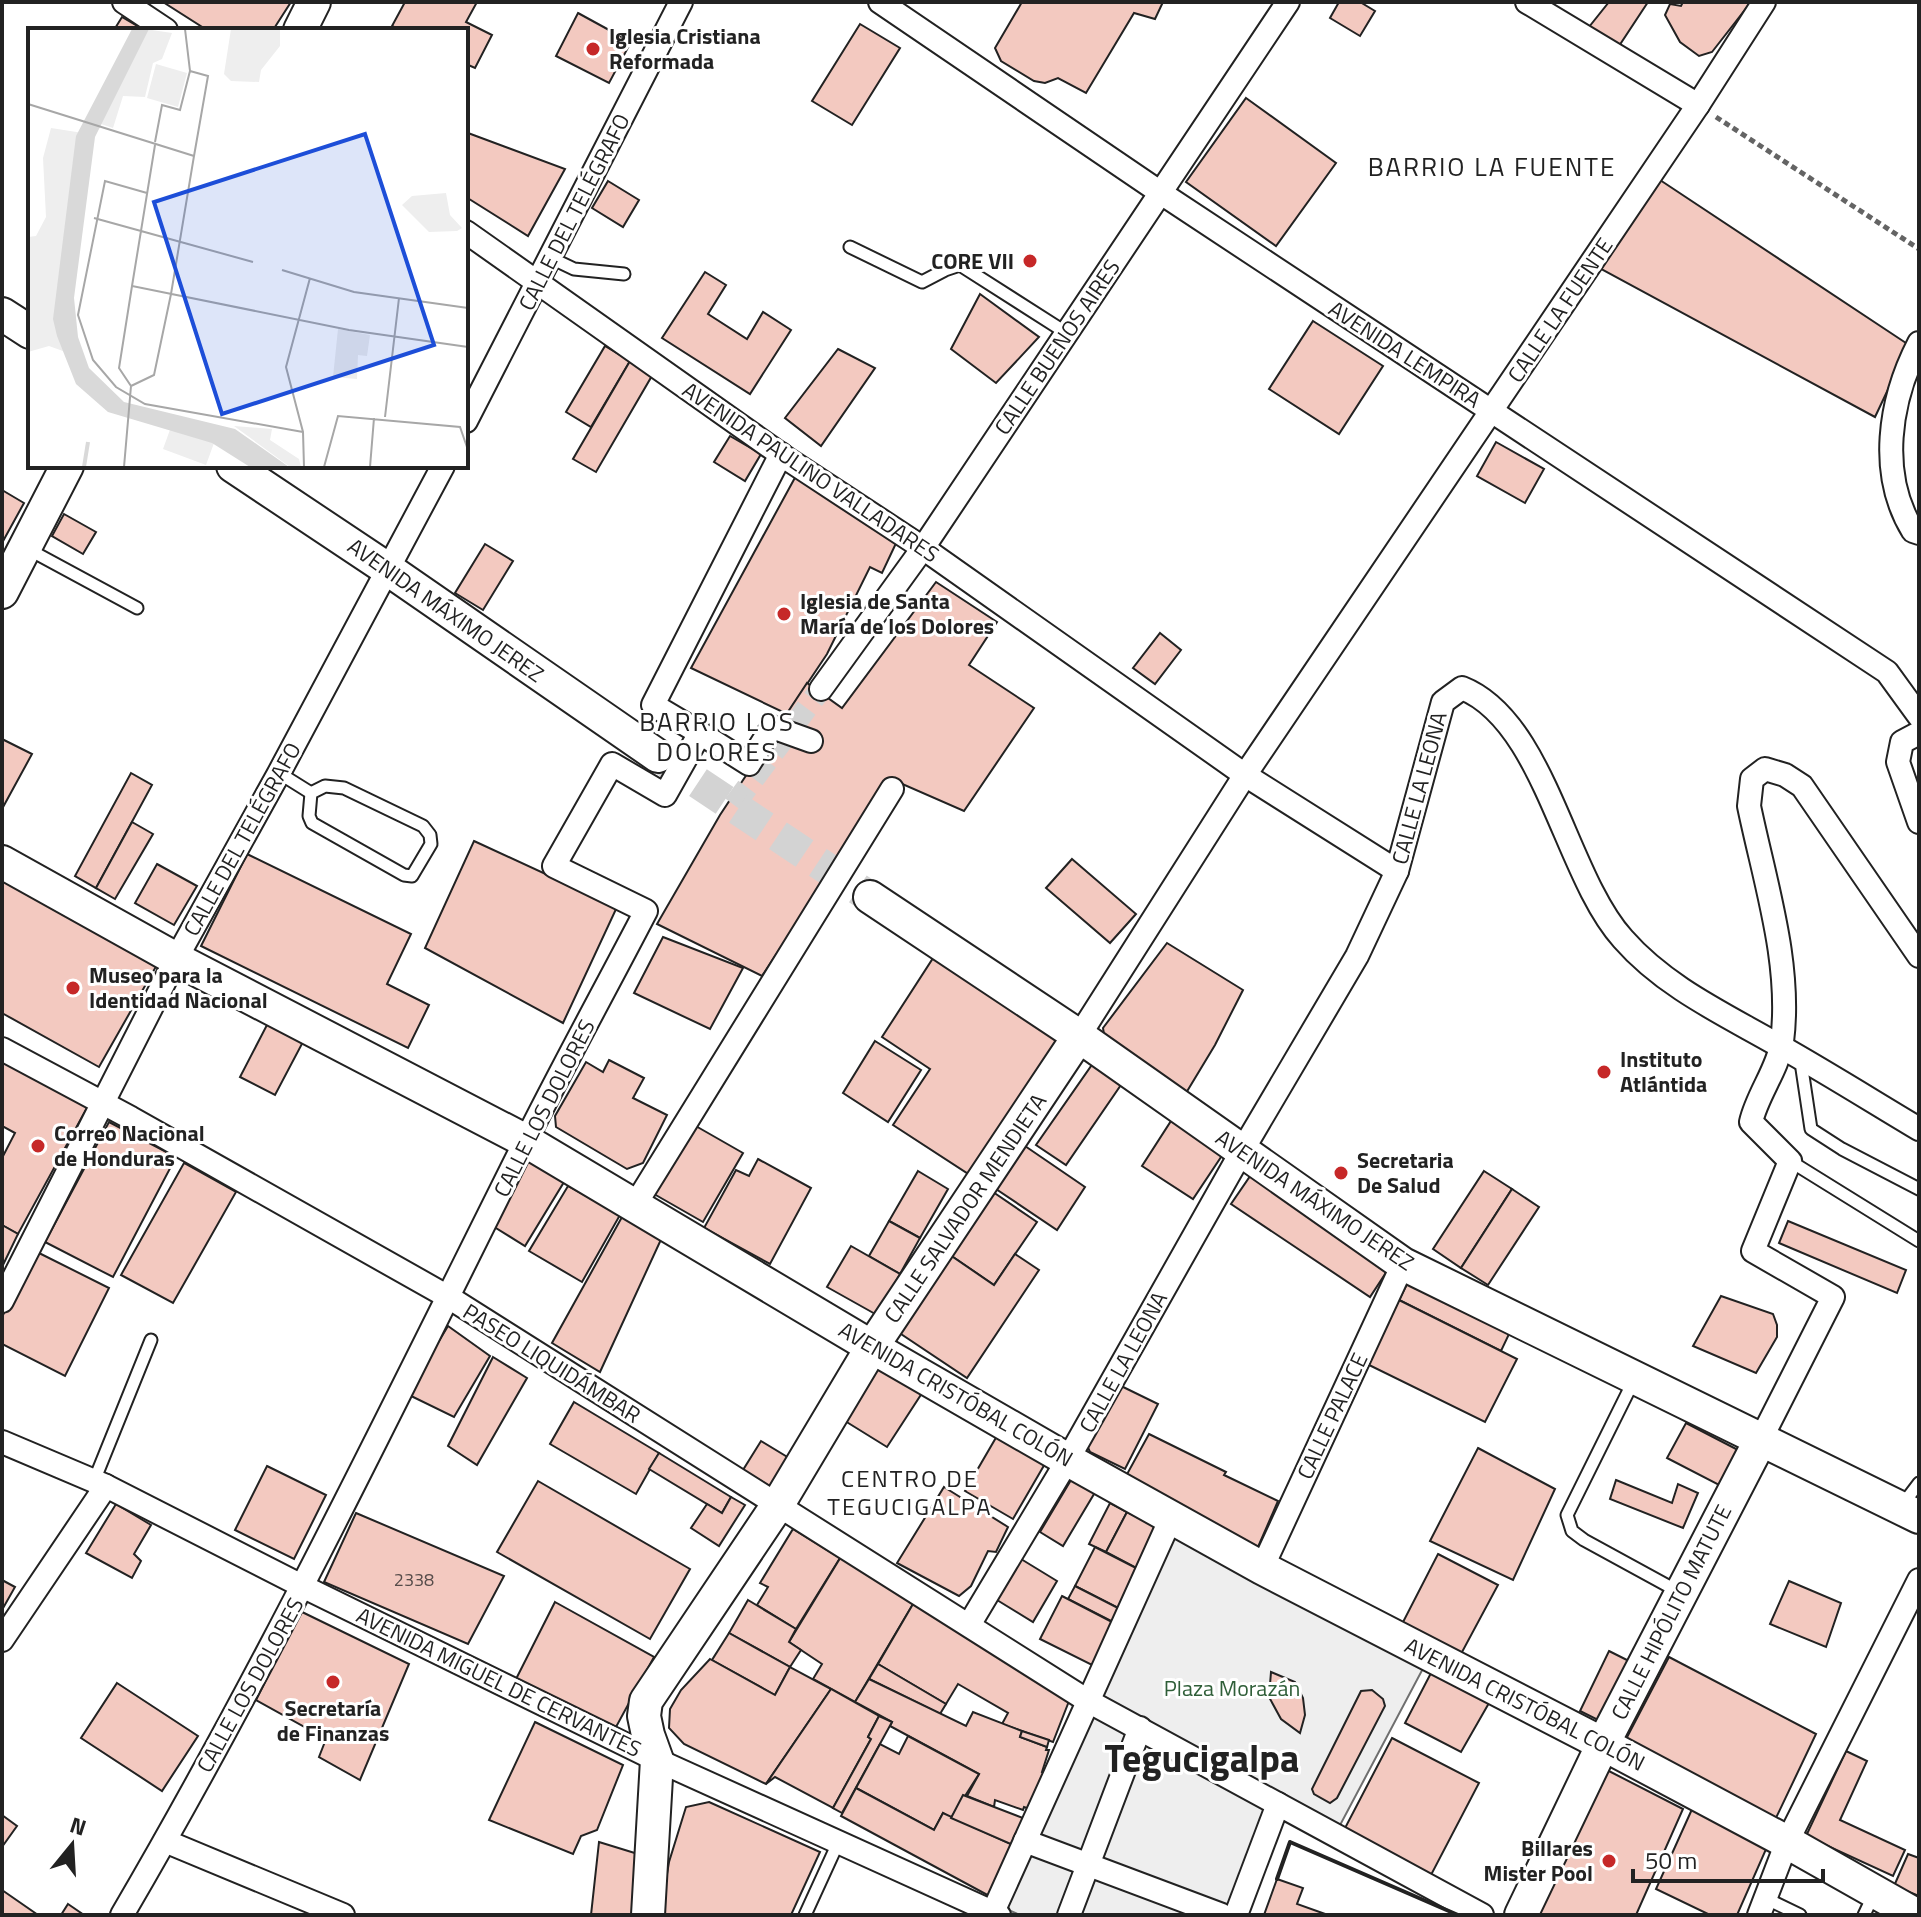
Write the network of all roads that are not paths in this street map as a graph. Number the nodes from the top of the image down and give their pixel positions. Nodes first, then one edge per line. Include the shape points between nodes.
1 (124, 2) edge
2 (314, 2) edge
3 (681, 2) edge
4 (880, 2) edge
5 (1288, 2) edge
6 (1527, 2) edge
7 (1764, 2) edge
8 (163, 28) edge
9 (301, 28) edge
10 (1698, 105) junction
11 (1161, 193) junction
12 (468, 233) edge
13 (850, 247) dead end
14 (551, 258) junction
15 (624, 274) dead end
16 (539, 281) junction
17 (2, 314) edge
18 (28, 331) edge
19 (1065, 332) junction
20 (1919, 343) edge
21 (1493, 412) junction
22 (468, 417) edge
23 (781, 454) junction
24 (66, 468) edge
25 (236, 468) edge
26 (442, 468) edge
27 (1919, 533) edge
28 (25, 548) junction
29 (923, 548) junction
30 (389, 570) junction
31 (2, 592) edge
32 (137, 608) dead end
33 (821, 689) tunnel mouth
34 (1919, 716) edge
35 (700, 733) junction
36 (1919, 733) edge
37 (811, 741) dead end
38 (658, 756) tunnel mouth
39 (279, 773) junction
40 (1245, 775) junction
41 (892, 789) dead end
42 (311, 793) junction
43 (1919, 822) edge
44 (2, 862) edge
45 (1397, 871) junction
46 (870, 897) tunnel mouth
47 (1919, 956) edge
48 (176, 959) junction
49 (1079, 1036) junction
50 (1782, 1047) junction
51 (2, 1049) edge
52 (1805, 1061) junction
53 (102, 1102) junction
54 (1919, 1129) edge
55 (526, 1141) junction
56 (1242, 1151) junction
57 (1790, 1161) junction
58 (1919, 1189) edge
59 (635, 1205) junction
60 (1919, 1241) edge
61 (1403, 1264) junction
62 (450, 1298) junction
63 (2, 1301) edge
64 (151, 1340) dead end
65 (872, 1347) junction
66 (1635, 1378) junction
67 (1761, 1439) junction
68 (2, 1442) edge
69 (1068, 1460) junction
70 (100, 1484) junction
71 (1913, 1503) edge
72 (777, 1506) junction
73 (1171, 1518) junction
74 (1262, 1568) junction
75 (1919, 1580) edge
76 (304, 1587) junction
77 (1681, 1593) junction
78 (969, 1625) junction
79 (2, 1640) edge
80 (1088, 1701) junction
81 (1140, 1728) junction
82 (1603, 1744) junction
83 (657, 1760) junction
84 (1278, 1804) junction
85 (165, 1841) junction
86 (1025, 1841) junction
87 (1787, 1842) junction
88 (838, 1843) junction
89 (1088, 1865) junction
90 (1870, 1903) edge
91 (1762, 1907) edge
92 (996, 1914) edge
93 (122, 1915) edge
94 (343, 1915) edge
95 (648, 1915) edge
96 (805, 1915) edge
97 (1069, 1915) edge
98 (1222, 1915) edge
99 (1236, 1915) edge
100 (1482, 1915) edge
101 (1521, 1915) edge
102 (1800, 1915) edge
103 (1915, 1915) edge

1 - 8 street
2 - 9 main road
3 - 14 street, CALLE DEL TELÉGRAFO
4 - 11 street, AVENIDA LEMPIRA
5 - 11 street, CALLE BUENOS AIRES
6 - 10 street
7 - 10 street, CALLE LA FUENTE
10 - 21 street, CALLE LA FUENTE
11 - 19 street, CALLE BUENOS AIRES
11 - 21 street, AVENIDA LEMPIRA
12 - 16 street, AVENIDA PAULINO VALLADARES
13 - 19 lane via 922,282 960,265
14 - 15 lane via 574,269
14 - 16 street, CALLE DEL TELÉGRAFO
16 - 22 street, CALLE DEL TELÉGRAFO
16 - 23 street, AVENIDA PAULINO VALLADARES
17 - 18 main road
19 - 29 street, CALLE BUENOS AIRES
20 - 27 street via 1897,400 1890,457 1901,512
21 - 34 street, AVENIDA LEMPIRA via 1887,672
21 - 40 street, CALLE LA FUENTE
23 - 29 street, AVENIDA PAULINO VALLADARES
23 - 35 street via 653,705
24 - 28 main road
25 - 30 main road, AVENIDA MÁXIMO JEREZ
26 - 30 street, CALLE DEL TELÉGRAFO
28 - 31 main road
28 - 32 lane
29 - 33 street, CALLE BUENOS AIRES
29 - 40 street, AVENIDA PAULINO VALLADARES
30 - 38 main road, AVENIDA MÁXIMO JEREZ
30 - 39 street, CALLE DEL TELÉGRAFO
35 - 37 street via 749,764 772,727
35 - 55 street, CALLE LOS DOLORES via 665,795 612,764 554,866 646,911
36 - 43 street via 1902,742 1898,762
39 - 42 lane
39 - 48 street, CALLE DEL TELÉGRAFO
40 - 45 street, AVENIDA PAULINO VALLADARES
40 - 49 street, CALLE SALVADOR MENDIETA
41 - 59 street
42 - 42 lane via 325,786 344,788 423,826 431,844 412,876 312,823
44 - 48 main road, AVENIDA CRISTÓBAL COLÓN
45 - 50 street, CALLE LA LEONA via 1443,702 1462,688 1480,695 1510,727 1529,759 1596,901 1622,939 1662,977
45 - 56 street, CALLE LA LEONA via 1357,956
46 - 49 main road, AVENIDA MÁXIMO JEREZ
47 - 50 street via 1802,786 1765,769 1752,779 1749,806 1786,991
48 - 53 street, CALLE DEL TELÉGRAFO
48 - 55 main road, AVENIDA CRISTÓBAL COLÓN
49 - 56 main road, AVENIDA MÁXIMO JEREZ
49 - 65 main road, CALLE SALVADOR MENDIETA
50 - 52 street
50 - 57 street via 1751,1122
51 - 53 street, PASEO LIQUIDÁMBAR
52 - 54 street
52 - 58 lane via 1811,1129
53 - 62 street, PASEO LIQUIDÁMBAR
53 - 63 street, CALLE DEL TELÉGRAFO
55 - 59 main road, AVENIDA CRISTÓBAL COLÓN
55 - 62 street, CALLE LOS DOLORES
56 - 61 main road, AVENIDA MÁXIMO JEREZ
56 - 69 street, CALLE LA LEONA
57 - 60 lane
57 - 67 street via 1753,1251 1833,1297
59 - 65 main road, AVENIDA CRISTÓBAL COLÓN
61 - 66 main road, AVENIDA MÁXIMO JEREZ
61 - 74 street, CALLE PALACE
62 - 72 street, PASEO LIQUIDÁMBAR
62 - 76 street, CALLE LOS DOLORES
64 - 70 lane
65 - 69 main road, AVENIDA CRISTÓBAL COLÓN
65 - 72 main road, CALLE SALVADOR MENDIETA
66 - 67 main road, AVENIDA MÁXIMO JEREZ
66 - 77 lane via 1567,1515 1572,1531 1584,1540
67 - 71 main road, AVENIDA MÁXIMO JEREZ
67 - 77 main road, CALLE HIPÓLITO MATUTE
68 - 70 street, AVENIDA MIGUEL DE CERVANTES
69 - 73 main road, AVENIDA CRISTÓBAL COLÓN
69 - 78 street, CALLE LA LEONA
70 - 76 street, AVENIDA MIGUEL DE CERVANTES
70 - 79 street
72 - 78 street, PASEO LIQUIDÁMBAR
72 - 83 main road, CALLE SALVADOR MENDIETA via 646,1701 644,1716
73 - 74 main road, AVENIDA CRISTÓBAL COLÓN
73 - 80 street
74 - 82 main road, AVENIDA CRISTÓBAL COLÓN
75 - 87 street
76 - 83 street, AVENIDA MIGUEL DE CERVANTES
76 - 85 street, CALLE LOS DOLORES
77 - 82 main road, CALLE HIPÓLITO MATUTE
78 - 80 street, PASEO LIQUIDÁMBAR
80 - 81 street, PASEO LIQUIDÁMBAR
80 - 86 street
81 - 84 street, PASEO LIQUIDÁMBAR
81 - 89 street
82 - 87 main road, AVENIDA CRISTÓBAL COLÓN
82 - 101 main road, CALLE HIPÓLITO MATUTE
83 - 88 street, AVENIDA MIGUEL DE CERVANTES
83 - 95 main road, CALLE SALVADOR MENDIETA
84 - 99 street
84 - 100 street, PASEO LIQUIDÁMBAR
85 - 93 street, CALLE LOS DOLORES
85 - 94 street
86 - 89 street
86 - 92 street
87 - 90 main road, AVENIDA CRISTÓBAL COLÓN
87 - 91 street
88 - 92 street, AVENIDA MIGUEL DE CERVANTES
88 - 96 lane
89 - 97 street
89 - 98 street
90 - 103 main road, AVENIDA CRISTÓBAL COLÓN
91 - 102 lane

